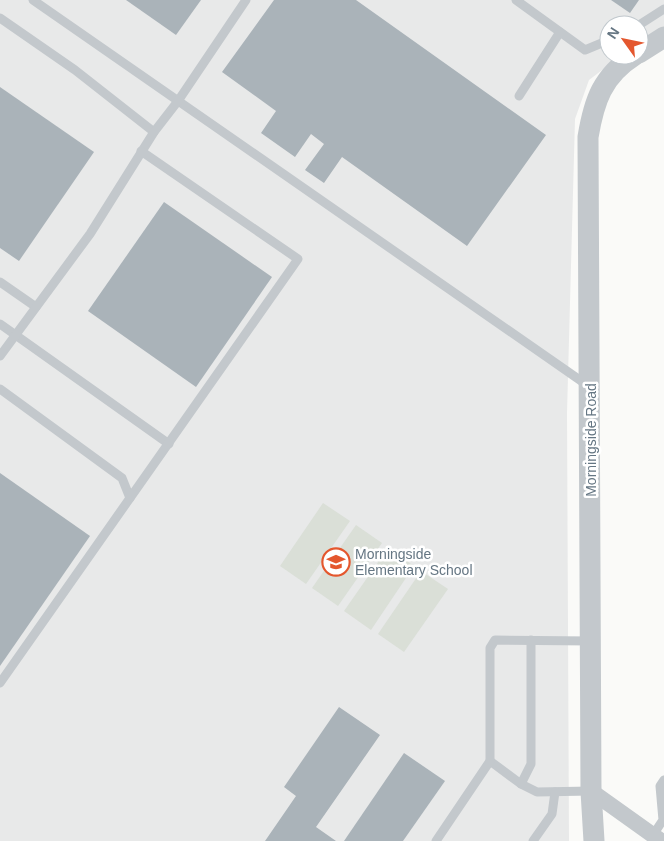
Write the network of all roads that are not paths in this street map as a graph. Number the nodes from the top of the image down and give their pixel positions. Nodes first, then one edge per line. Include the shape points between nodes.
1 (33, 0) edge
2 (246, 0) edge
3 (516, 0) edge
4 (664, 9) edge
5 (0, 18) edge
6 (649, 19) edge
7 (560, 32) junction
8 (664, 37) edge
9 (599, 44) edge
10 (649, 47) edge
11 (623, 65) edge
12 (518, 96) dead end
13 (178, 101) junction
14 (154, 132) junction
15 (141, 152) junction
16 (0, 282) edge
17 (36, 307) junction
18 (0, 324) edge
19 (16, 335) junction
20 (0, 356) edge
21 (591, 388) junction
22 (0, 389) edge
23 (169, 444) junction
24 (130, 498) junction
25 (531, 640) junction
26 (591, 641) junction
27 (0, 683) edge
28 (490, 761) junction
29 (664, 780) edge
30 (521, 784) junction
31 (591, 791) junction
32 (555, 792) junction
33 (657, 838) edge
34 (436, 841) edge
35 (533, 841) edge
36 (594, 841) edge

1 - 13 lane
2 - 13 lane
3 - 7 lane
4 - 6 lane
5 - 14 lane via 75,70
7 - 9 lane via 585,50
7 - 12 lane
8 - 10 street
11 - 21 street, Morningside Road via 610,76 598,95 588,138
13 - 14 lane
13 - 21 lane
14 - 15 lane
15 - 17 lane via 90,234
15 - 23 lane via 298,259
16 - 17 lane
17 - 19 lane
18 - 19 lane
19 - 20 lane
19 - 23 lane
21 - 26 street, Morningside Road
22 - 24 lane via 122,478
23 - 24 lane
24 - 27 lane
25 - 26 lane
25 - 28 lane via 495,640 490,648
25 - 30 lane via 531,764
26 - 31 street, Morningside Road
28 - 30 lane
28 - 34 lane
29 - 33 lane via 660,786 663,820
30 - 32 lane via 537,792
31 - 32 lane
31 - 33 street
31 - 36 street, Morningside Road
32 - 35 lane via 552,814

